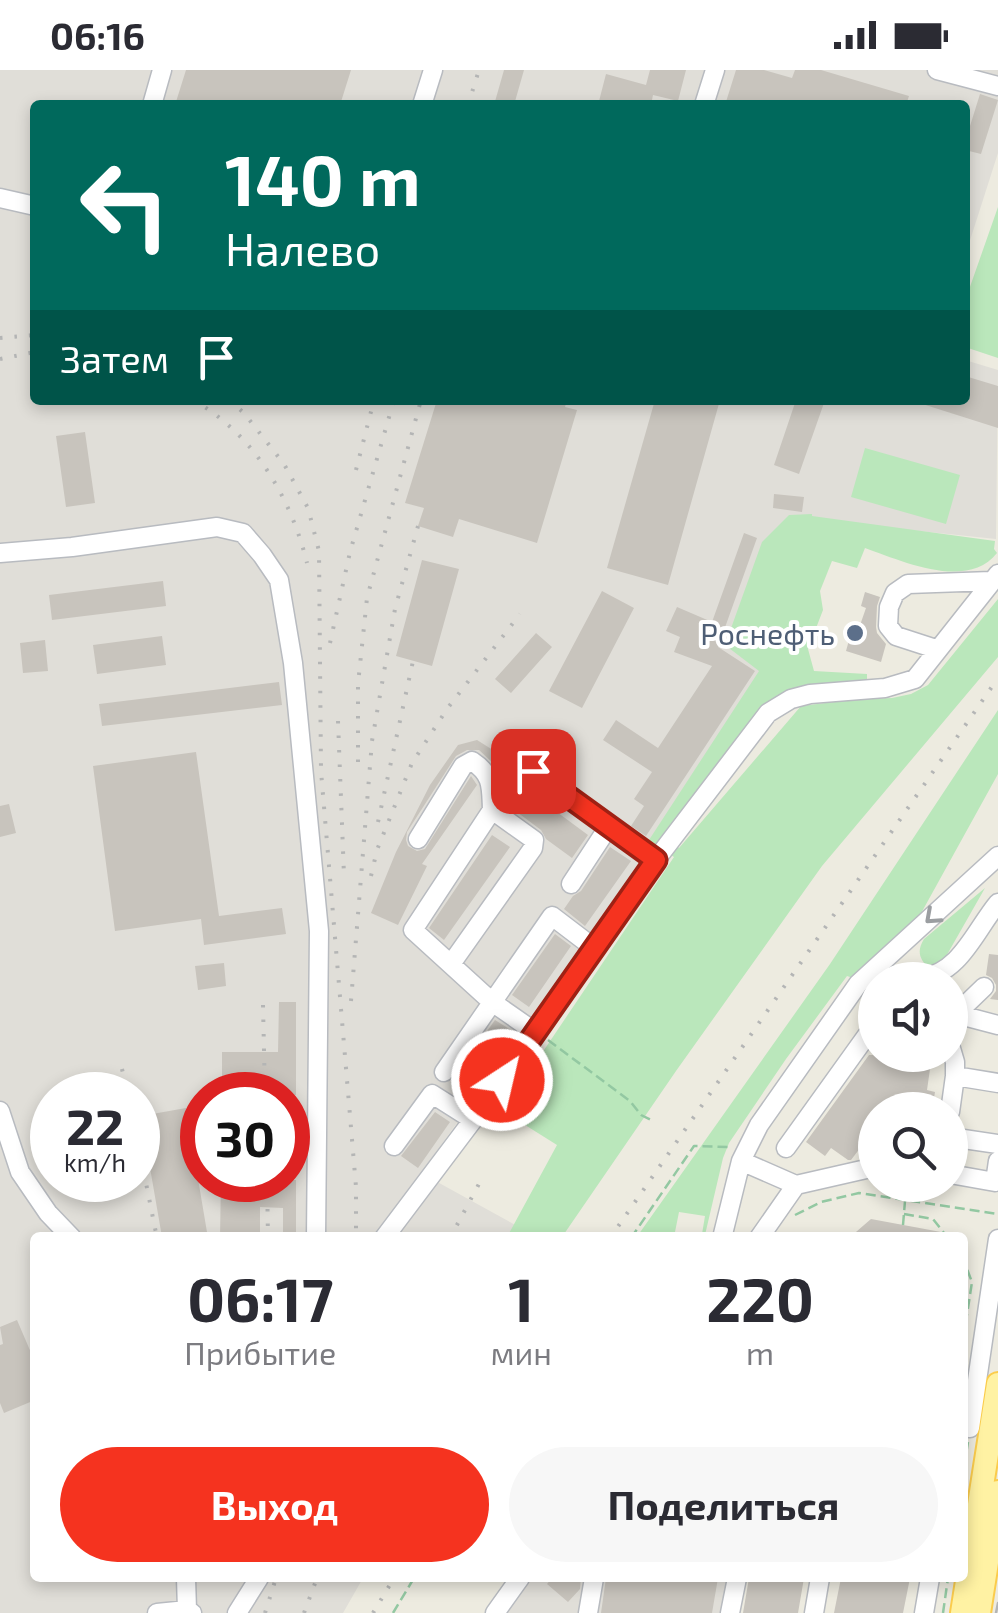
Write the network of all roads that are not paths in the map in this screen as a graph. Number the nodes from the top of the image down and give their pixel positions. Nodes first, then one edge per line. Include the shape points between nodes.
1 (162, 70) edge
2 (434, 70) edge
3 (715, 70) edge
4 (937, 70) edge
5 (998, 86) edge
6 (153, 100) edge
7 (424, 100) edge
8 (706, 100) edge
9 (0, 198) edge
10 (30, 205) edge
11 (0, 553) edge
12 (994, 577) edge
13 (936, 649) junction
14 (533, 771) road end
15 (492, 810) junction
16 (609, 826) junction
17 (418, 839) dead end
18 (998, 856) edge
19 (656, 860) junction
20 (572, 884) dead end
21 (998, 903) edge
22 (594, 948) junction
23 (882, 962) edge
24 (954, 962) edge
25 (450, 964) junction
26 (858, 984) edge
27 (984, 987) dead end
28 (968, 998) edge
29 (492, 1002) junction
30 (968, 1014) edge
31 (998, 1025) edge
32 (536, 1032) junction
33 (858, 1048) edge
34 (444, 1072) dead end
35 (955, 1072) edge
36 (955, 1076) junction
37 (998, 1083) edge
38 (953, 1092) edge
39 (0, 1111) edge
40 (473, 1120) junction
41 (968, 1140) edge
42 (998, 1144) edge
43 (394, 1146) dead end
44 (786, 1148) dead end
45 (737, 1154) junction
46 (998, 1161) edge
47 (858, 1171) edge
48 (968, 1180) edge
49 (796, 1185) junction
50 (996, 1190) edge
51 (66, 1232) edge
52 (316, 1232) edge
53 (389, 1232) edge
54 (723, 1232) edge
55 (763, 1232) edge
56 (998, 1239) edge
57 (998, 1384) edge
58 (974, 1428) edge
59 (998, 1492) edge
60 (968, 1520) edge
61 (186, 1582) edge
62 (255, 1582) edge
63 (517, 1582) edge
64 (593, 1582) edge
65 (736, 1582) edge
66 (819, 1582) edge
67 (929, 1582) edge
68 (964, 1582) edge
69 (189, 1612) edge
70 (158, 1613) edge
71 (236, 1613) edge
72 (495, 1613) edge
73 (588, 1613) edge
74 (730, 1613) edge
75 (814, 1613) edge
76 (924, 1613) edge
77 (962, 1613) edge
78 (979, 1613) edge

1 - 6 street
2 - 7 street
3 - 8 street
4 - 5 street
9 - 10 street
11 - 52 street via 218,527 242,532 279,580 319,931
12 - 13 street
12 - 13 street via 908,584 895,593 888,626 896,636
13 - 19 street via 915,678 885,688 810,694 768,714
14 - 16 street
15 - 17 street via 485,770 472,761
15 - 25 street via 413,930
15 - 25 street via 534,840 533,848
16 - 19 street
16 - 20 street
18 -> 23 street
19 - 22 street
21 - 24 street
22 - 29 street via 552,916
22 - 32 street
25 - 29 street
26 - 45 street
27 - 28 street
29 - 32 street
29 - 34 street
30 - 31 street
32 - 40 street
33 - 44 street
35 - 36 street
36 - 37 street
36 - 38 street
39 - 51 street via 20,1172
40 - 43 street via 432,1094
40 - 53 street
41 - 42 street
45 - 49 street
45 - 54 street
46 - 50 street
47 - 49 street
48 - 50 street
49 - 55 street
56 - 58 street
57 - 58 main road
58 - 60 main road
59 - 78 main road
61 - 69 street
62 - 71 street
63 - 72 street
64 - 73 street
65 - 74 street
66 - 75 street
67 - 76 street
68 - 77 main road
69 - 70 street

